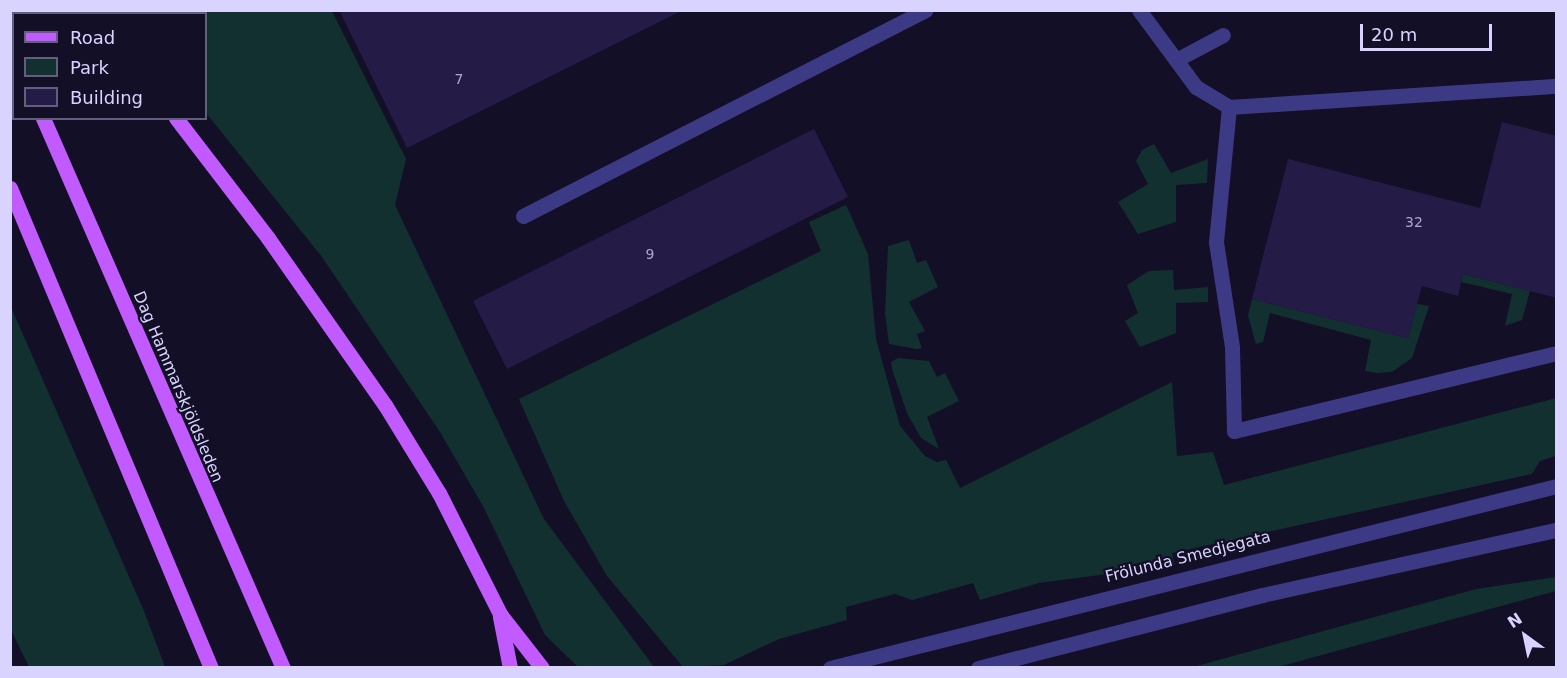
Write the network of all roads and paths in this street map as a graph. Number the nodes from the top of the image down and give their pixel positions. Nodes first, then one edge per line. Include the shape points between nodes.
1 (925, 10) edge
2 (1139, 10) edge
3 (1222, 35) dead end
4 (1176, 60) junction
5 (1557, 86) edge
6 (1229, 107) junction
7 (44, 120) edge
8 (178, 120) edge
9 (10, 188) edge
10 (523, 216) dead end
11 (1557, 353) edge
12 (1557, 486) edge
13 (1557, 530) edge
14 (500, 614) junction
15 (211, 668) edge
16 (284, 668) edge
17 (510, 668) edge
18 (542, 668) edge
19 (830, 668) edge
20 (978, 668) edge

1 - 10 street
2 - 4 street
3 - 4 street
4 - 6 street via 1196,87
5 - 6 street
6 - 11 street via 1216,242 1232,347 1234,431
7 - 16 main road, Dag Hammarskjöldsleden
8 - 14 main road via 268,238 385,405 439,494
9 - 15 main road
12 - 19 street, Frölunda Smedjegata
13 - 20 street via 1262,595
14 - 17 main road
14 - 18 main road

